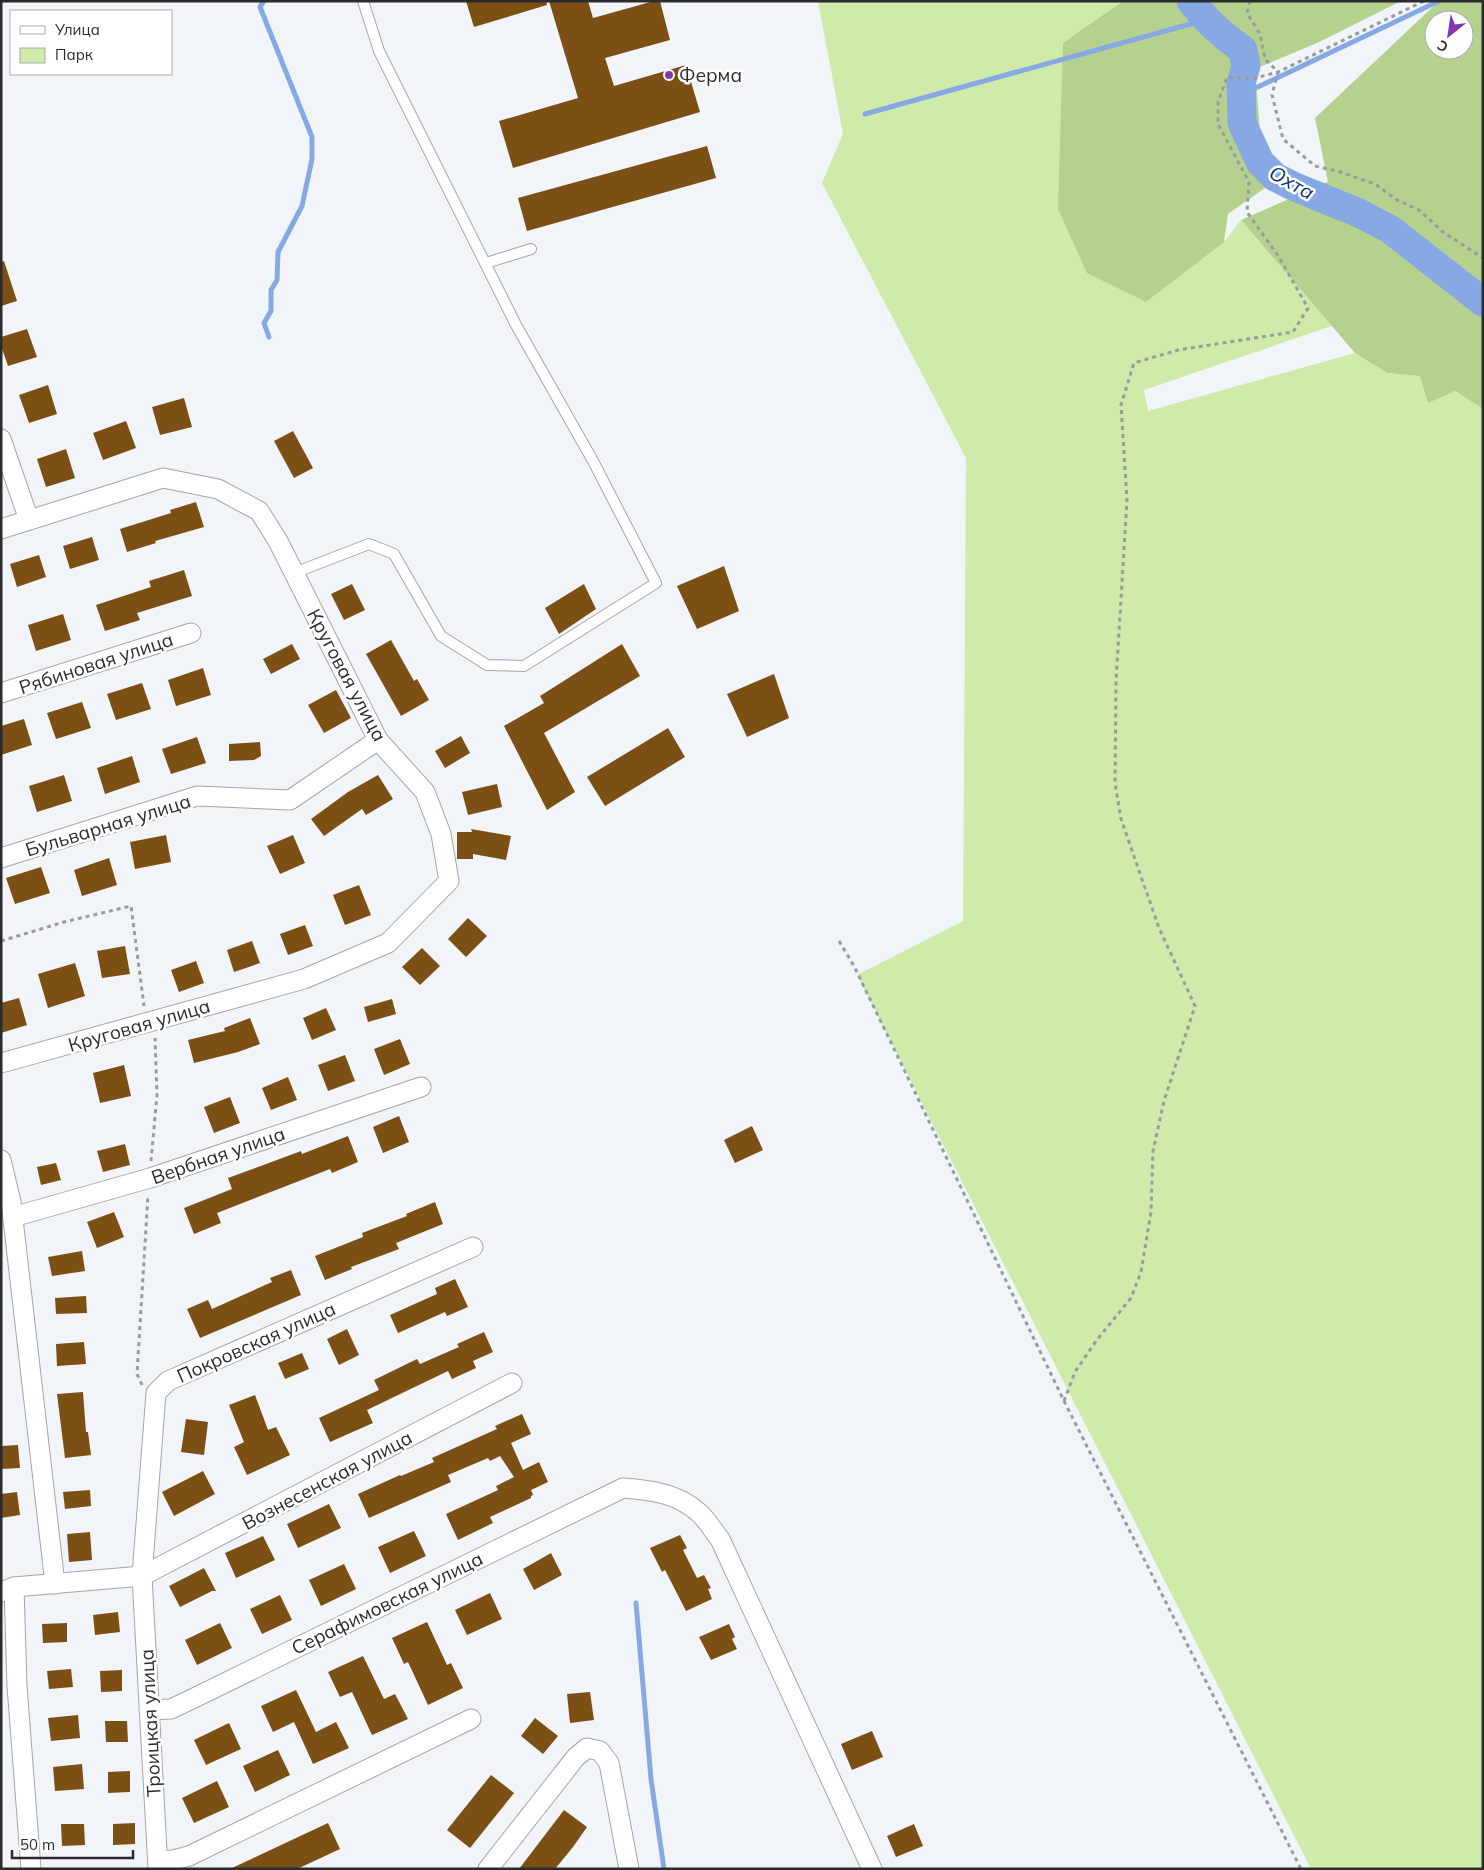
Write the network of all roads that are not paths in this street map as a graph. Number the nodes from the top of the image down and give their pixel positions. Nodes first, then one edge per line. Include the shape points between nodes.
1 (363, 1) edge
2 (531, 248) dead end
3 (486, 263) junction
4 (1, 440) edge
5 (29, 520) junction
6 (1, 529) edge
7 (294, 573) junction
8 (191, 633) dead end
9 (1, 693) edge
10 (378, 740) junction
11 (1, 858) edge
12 (1, 1063) edge
13 (421, 1086) dead end
14 (1, 1160) edge
15 (13, 1217) junction
16 (474, 1247) dead end
17 (512, 1383) dead end
18 (142, 1576) junction
19 (55, 1584) junction
20 (8, 1589) edge
21 (150, 1710) junction
22 (471, 1718) dead end
23 (158, 1865) edge
24 (31, 1869) edge
25 (488, 1869) edge
26 (629, 1869) edge
27 (872, 1869) edge

1 - 3 lane via 379,52
2 - 3 lane
3 - 7 lane via 516,325 593,461 656,584 524,666 505,666 486,665 441,636 394,554 369,544
4 - 5 street
5 - 6 street, Круговая улица
5 - 7 street, Круговая улица via 162,478 218,489 259,511
7 - 10 street, Круговая улица
8 - 9 street, Рябиновая улица
10 - 11 street, Бульварная улица via 290,800 197,796
10 - 12 street, Круговая улица via 425,792 441,834 449,882 388,943 304,979
13 - 15 street, Вербная улица via 150,1178
14 - 15 street
15 - 19 street
16 - 18 street, Покровская улица via 168,1381 156,1393 154,1407
17 - 18 street, Вознесенская улица
18 - 19 street
18 - 21 street, Троицкая улица
19 - 20 street
20 - 24 street
21 - 23 street, Троицкая улица
21 - 27 street, Серафимовская улица via 171,1709 622,1488 650,1490 678,1498 699,1512 720,1539
22 - 23 street via 189,1856
25 - 26 street via 576,1757 588,1748 600,1751 609,1763

